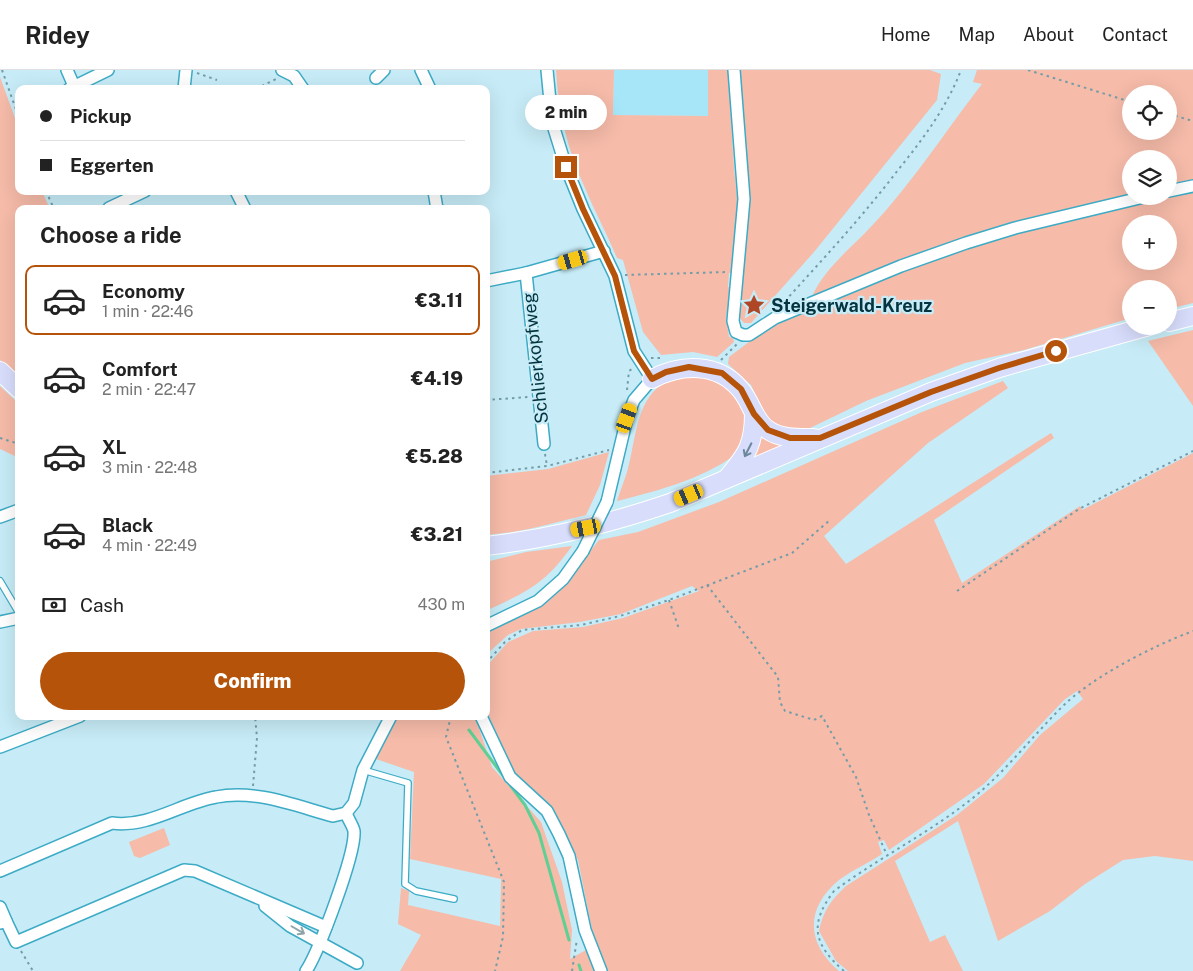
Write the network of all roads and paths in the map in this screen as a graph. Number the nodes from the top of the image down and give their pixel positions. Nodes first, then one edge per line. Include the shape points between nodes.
1 (2, 70) edge
2 (67, 70) edge
3 (108, 70) edge
4 (186, 70) edge
5 (190, 70) edge
6 (421, 70) edge
7 (547, 70) edge
8 (734, 70) edge
9 (961, 70) edge
10 (1028, 70) edge
11 (284, 72) edge
12 (217, 80) dead end
13 (71, 85) edge
14 (75, 85) edge
15 (184, 85) edge
16 (263, 85) edge
17 (300, 85) edge
18 (428, 85) edge
19 (1122, 99) edge
20 (15, 106) edge
21 (1177, 116) edge
22 (1193, 121) edge
23 (1193, 186) edge
24 (1177, 189) edge
25 (137, 195) edge
26 (1122, 202) edge
27 (115, 205) edge
28 (604, 251) junction
29 (739, 271) junction
30 (526, 272) junction
31 (615, 276) junction
32 (490, 280) edge
33 (1193, 316) edge
34 (776, 318) junction
35 (1177, 320) edge
36 (1122, 334) edge
37 (743, 336) junction
38 (720, 361) dead end
39 (0, 371) edge
40 (652, 379) junction
41 (15, 385) edge
42 (539, 396) junction
43 (490, 400) edge
44 (754, 414) junction
45 (0, 438) edge
46 (820, 438) junction
47 (15, 443) edge
48 (544, 444) dead end
49 (613, 448) dead end
50 (1193, 451) edge
51 (490, 472) edge
52 (725, 480) junction
53 (15, 512) edge
54 (0, 518) edge
55 (830, 520) dead end
56 (490, 545) edge
57 (0, 582) edge
58 (707, 585) junction
59 (957, 591) dead end
60 (669, 600) junction
61 (15, 606) edge
62 (15, 619) edge
63 (0, 622) edge
64 (490, 624) edge
65 (679, 629) dead end
66 (1193, 631) edge
67 (490, 659) edge
68 (70, 720) edge
69 (255, 720) edge
70 (389, 720) edge
71 (450, 720) edge
72 (483, 720) edge
73 (0, 747) edge
74 (363, 770) junction
75 (252, 795) junction
76 (346, 814) junction
77 (887, 855) junction
78 (0, 872) edge
79 (250, 895) junction
80 (454, 899) dead end
81 (0, 907) edge
82 (3, 922) edge
83 (326, 927) junction
84 (586, 930) junction
85 (16, 942) junction
86 (320, 943) junction
87 (357, 963) dead end
88 (33, 971) edge
89 (306, 971) edge
90 (495, 971) edge
91 (572, 971) edge
92 (601, 971) edge
93 (844, 971) edge

1 - 20 path
2 - 13 street
3 - 14 street
4 - 15 street
5 - 12 path
6 - 18 street
7 - 28 street via 552,122 583,209
8 - 29 street via 744,199
9 - 34 path via 954,89 925,136 865,213 775,313
10 - 19 path
11 - 16 path
11 - 17 street via 294,76
21 - 22 path
23 - 24 street
25 - 27 street
26 - 34 street via 966,242
28 - 30 street
28 - 31 street
29 - 31 path
29 - 37 street via 733,321 736,332
30 - 32 street
30 - 42 street, Schlierkopfweg
31 - 40 street via 634,351
33 - 35 main road
34 - 37 street
36 - 46 main road via 999,368
37 - 38 path
39 - 41 main road
40 - 44 main road via 689,367 722,373 741,389
40 - 64 street, bridge via 634,400 607,502 583,551 563,579 538,601
42 - 43 path
42 - 48 street, Schlierkopfweg
44 - 46 main road via 768,430 790,438
44 -> 52 main road via 754,435 747,454
45 - 47 path
46 - 52 main road
49 - 51 path via 547,466
50 - 59 path via 1079,509
52 - 56 main road via 630,516 586,528
53 - 54 street
55 - 58 path via 792,553
57 - 61 lane
58 - 60 path
58 - 77 path via 778,677 780,702 786,711 814,720 822,716 856,776
60 - 65 path
60 - 67 path via 581,625 522,630
62 - 63 street
66 - 77 path via 1157,645 1086,688 1066,703 969,801
68 - 73 street
69 - 75 path
70 - 74 street
71 - 90 path via 446,737 504,882 503,937
72 - 84 street via 510,777 547,811 559,834 569,856
74 - 76 street via 354,803
74 - 80 lane via 408,783 405,884 416,891
75 - 76 street via 333,816
75 - 78 street via 216,797 130,825 112,823
76 - 83 street via 354,831 348,862
77 - 93 path via 834,891 817,920 817,935 830,959
79 - 83 street
79 - 85 street via 194,871 184,870
79 -> 86 street via 290,926
81 - 82 street
82 - 85 street
83 - 86 street
84 - 91 path via 576,940
84 - 92 street
85 - 88 path
86 - 87 street
86 - 89 street

